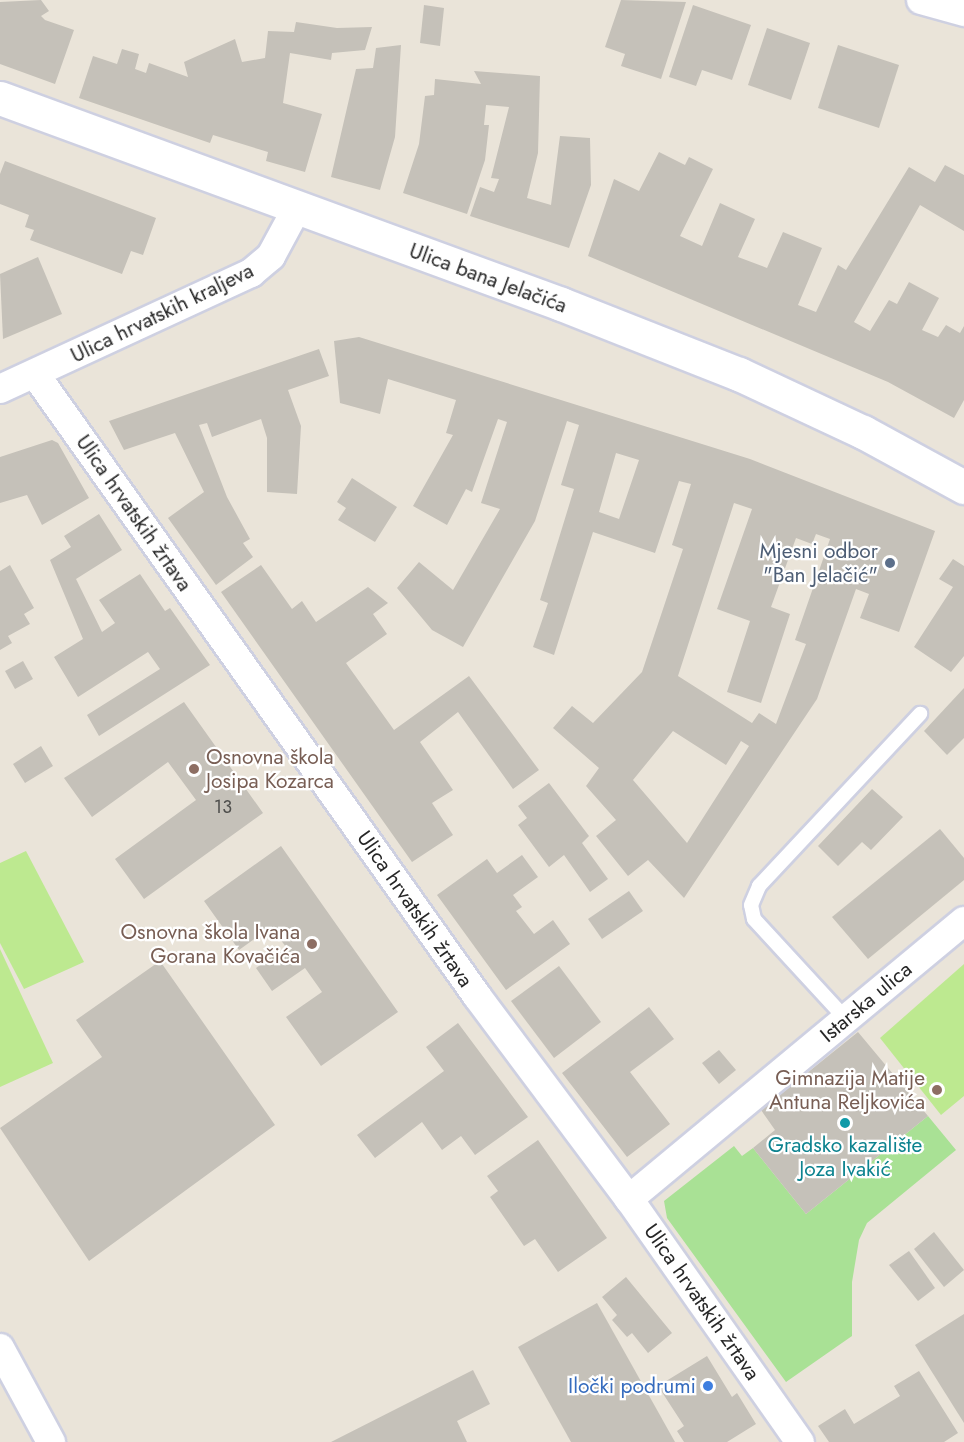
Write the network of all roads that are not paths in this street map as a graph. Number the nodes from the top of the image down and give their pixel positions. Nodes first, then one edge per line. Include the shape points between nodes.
1 (921, 0) edge
2 (964, 12) edge
3 (0, 98) edge
4 (297, 208) junction
5 (35, 374) junction
6 (0, 389) edge
7 (964, 487) edge
8 (920, 714) dead end
9 (964, 921) edge
10 (846, 1019) junction
11 (629, 1199) junction
12 (0, 1348) edge
13 (51, 1442) edge
14 (800, 1442) edge

1 - 2 street
3 - 4 main road, Ulica bana Jelačića
4 - 5 street, Ulica hrvatskih kraljeva via 272,256 251,273
4 - 7 main road, Ulica bana Jelačića via 739,374 863,432
5 - 6 street, Ulica hrvatskih kraljeva
5 - 11 street, Ulica hrvatskih žrtava via 477,996
8 - 10 lane via 759,886 751,905 754,919
9 - 10 street, Istarska ulica
10 - 11 street, Istarska ulica
11 - 14 street, Ulica hrvatskih žrtava
12 - 13 street

